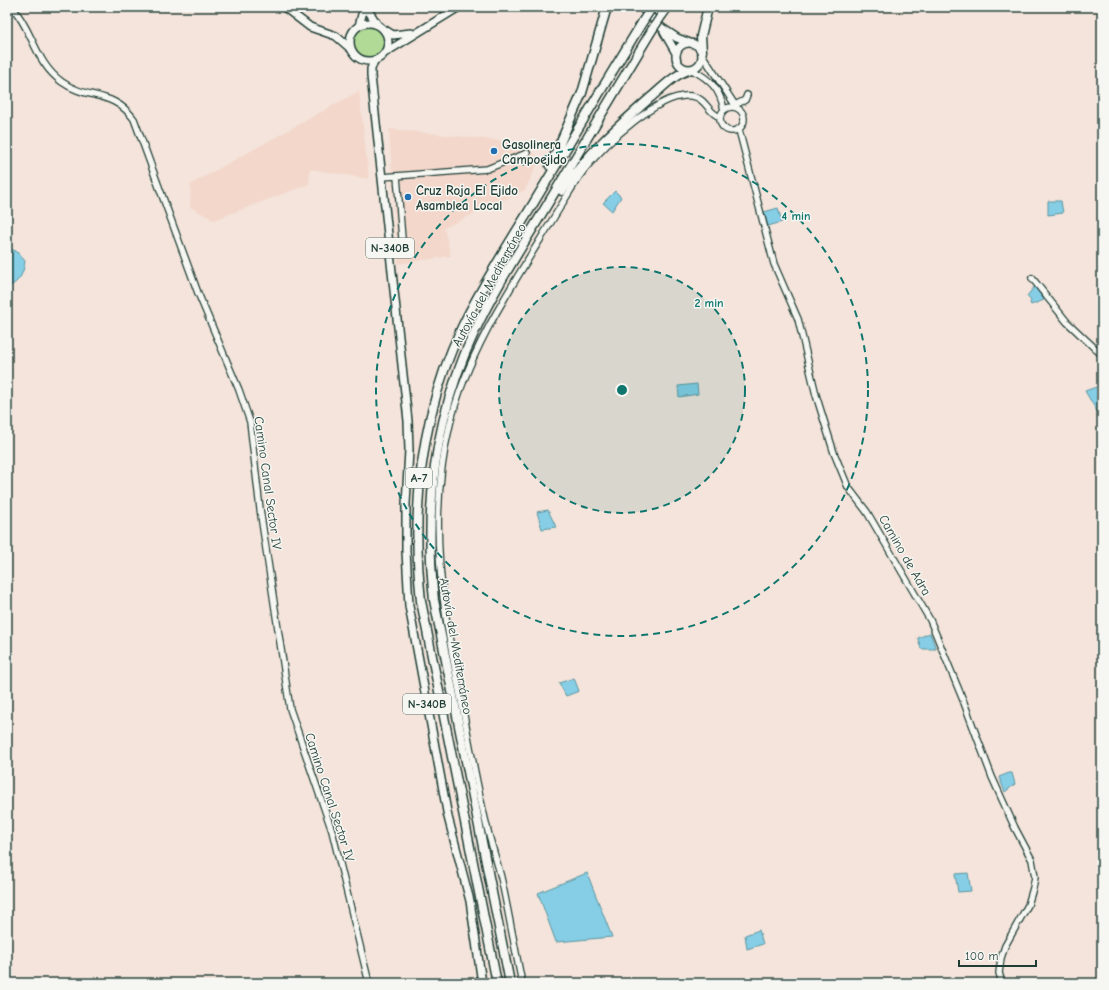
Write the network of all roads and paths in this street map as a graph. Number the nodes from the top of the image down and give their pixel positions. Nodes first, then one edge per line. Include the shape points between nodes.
1 (12, 7) edge
2 (284, 7) edge
3 (365, 7) edge
4 (459, 7) edge
5 (607, 7) edge
6 (642, 7) edge
7 (652, 7) edge
8 (668, 7) edge
9 (708, 7) edge
10 (376, 24) junction
11 (359, 26) junction
12 (662, 28) junction
13 (384, 29) junction
14 (353, 32) junction
15 (415, 33) junction
16 (336, 36) junction
17 (691, 43) junction
18 (351, 49) junction
19 (386, 52) junction
20 (676, 53) junction
21 (702, 54) junction
22 (363, 60) junction
23 (374, 61) junction
24 (691, 70) junction
25 (371, 76) junction
26 (747, 95) dead end
27 (736, 106) junction
28 (724, 110) junction
29 (720, 117) junction
30 (739, 130) junction
31 (527, 153) dead end
32 (397, 176) junction
33 (382, 177) junction
34 (515, 234) junction
35 (526, 240) junction
36 (403, 251) dead end
37 (1032, 278) dead end
38 (1102, 355) edge
39 (487, 935) junction
40 (504, 956) junction
41 (369, 983) edge
42 (482, 983) edge
43 (491, 983) edge
44 (497, 983) edge
45 (510, 983) edge
46 (513, 983) edge
47 (522, 983) edge
48 (1002, 983) edge

1 - 41 street, Camino Canal Sector IV via 23,20 44,64 56,78 71,87 109,98 134,119 198,293 239,390 250,422 260,509 290,709 332,831
2 - 16 main road via 310,26
3 - 10 main road
3 - 11 main road
4 - 15 main road
5 - 34 highway via 582,93 564,137
6 - 12 main road
7 - 34 highway, Autovía del Mediterráneo / A-7, bridge
8 - 35 highway, Autovía del Mediterráneo / A-7, bridge
9 - 21 highway via 701,36
10 - 11 main road
10 - 13 main road
11 - 14 main road
12 - 17 main road
12 - 20 main road
13 - 15 main road via 393,35
13 - 19 main road via 388,40
14 - 16 main road
14 - 18 main road via 350,37
15 - 19 main road
16 - 18 main road
17 - 20 main road via 680,46
17 - 21 main road via 696,45
18 - 22 main road, N-340B
19 - 23 main road
20 - 24 main road via 679,65
21 - 24 main road via 698,66
21 - 27 street
22 - 23 main road
22 - 25 main road, N-340B
23 - 25 main road, N-340B
24 - 28 street via 710,80 722,100
24 - 35 highway via 674,78 591,151
25 - 33 main road, N-340B
26 - 27 street via 745,100
27 - 28 street
27 - 30 street via 745,117 744,124
28 - 29 street
29 - 30 street via 721,125 727,130
29 - 47 street via 713,114 704,101 698,98 674,98 657,106 625,130 584,170 477,350 450,424 438,497 439,570 443,609 474,771 501,879
30 - 48 street, Camino de Adra via 774,264 798,319 816,395 845,480 867,512 930,620 992,777 1032,860 1035,877 1033,888 1028,905 1001,958 999,973
31 - 32 street via 487,169
32 - 33 street
32 - 36 street
33 - 42 main road, N-340B via 408,421 406,551 409,606 448,817 470,901
34 - 39 highway, Autovía del Mediterráneo / A-7 via 462,326 442,378 426,436 418,486 418,570 426,632
35 - 40 highway, Autovía del Mediterráneo / A-7 via 474,332 454,382 438,439 430,512 430,569 438,629
37 - 38 street via 1066,322
39 - 43 highway
39 - 44 highway, Autovía del Mediterráneo / A-7
40 - 45 highway, Autovía del Mediterráneo / A-7
40 - 46 highway

